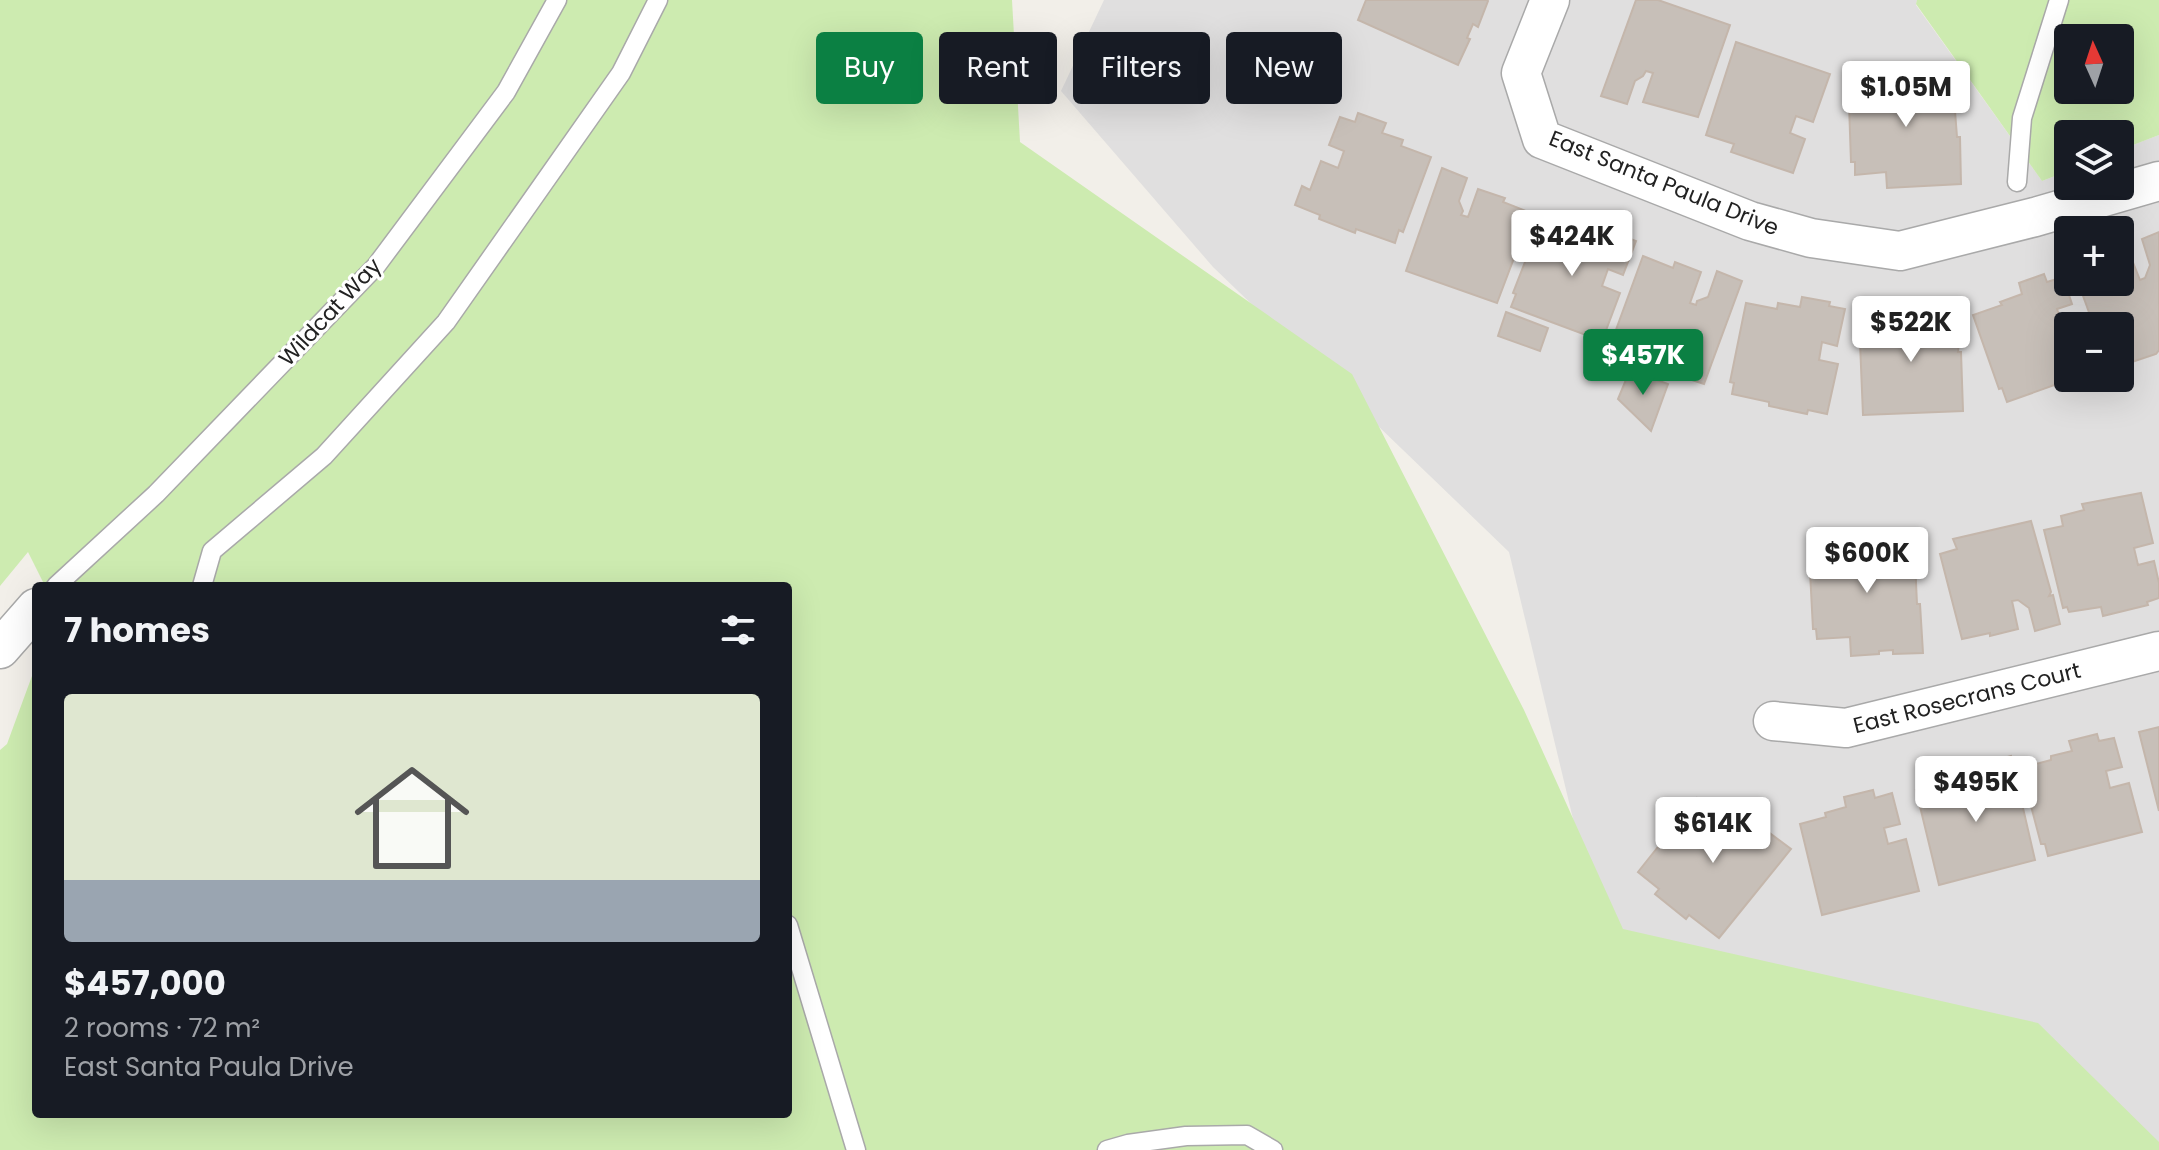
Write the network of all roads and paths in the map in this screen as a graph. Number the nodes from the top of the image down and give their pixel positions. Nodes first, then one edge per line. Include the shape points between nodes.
1 (557, 0) edge
2 (658, 0) edge
3 (1550, 0) edge
4 (2059, 0) edge
5 (2159, 181) edge
6 (2017, 182) dead end
7 (60, 582) edge
8 (203, 582) edge
9 (32, 613) edge
10 (0, 649) edge
11 (2159, 651) edge
12 (1773, 721) dead end
13 (792, 938) edge
14 (856, 1150) edge
15 (1107, 1150) edge
16 (1273, 1150) edge

1 - 7 lane, Wildcat Way via 506,92 376,266 156,494
2 - 8 lane via 621,73 446,322 324,456 212,551
3 - 5 street, East Santa Paula Drive via 1521,73 1542,139 1750,221 1811,238 1900,251
4 - 6 lane via 2022,118
9 - 10 street
11 - 12 street, East Rosecrans Court via 1846,728
13 - 14 lane
15 - 16 lane via 1186,1136 1247,1135

